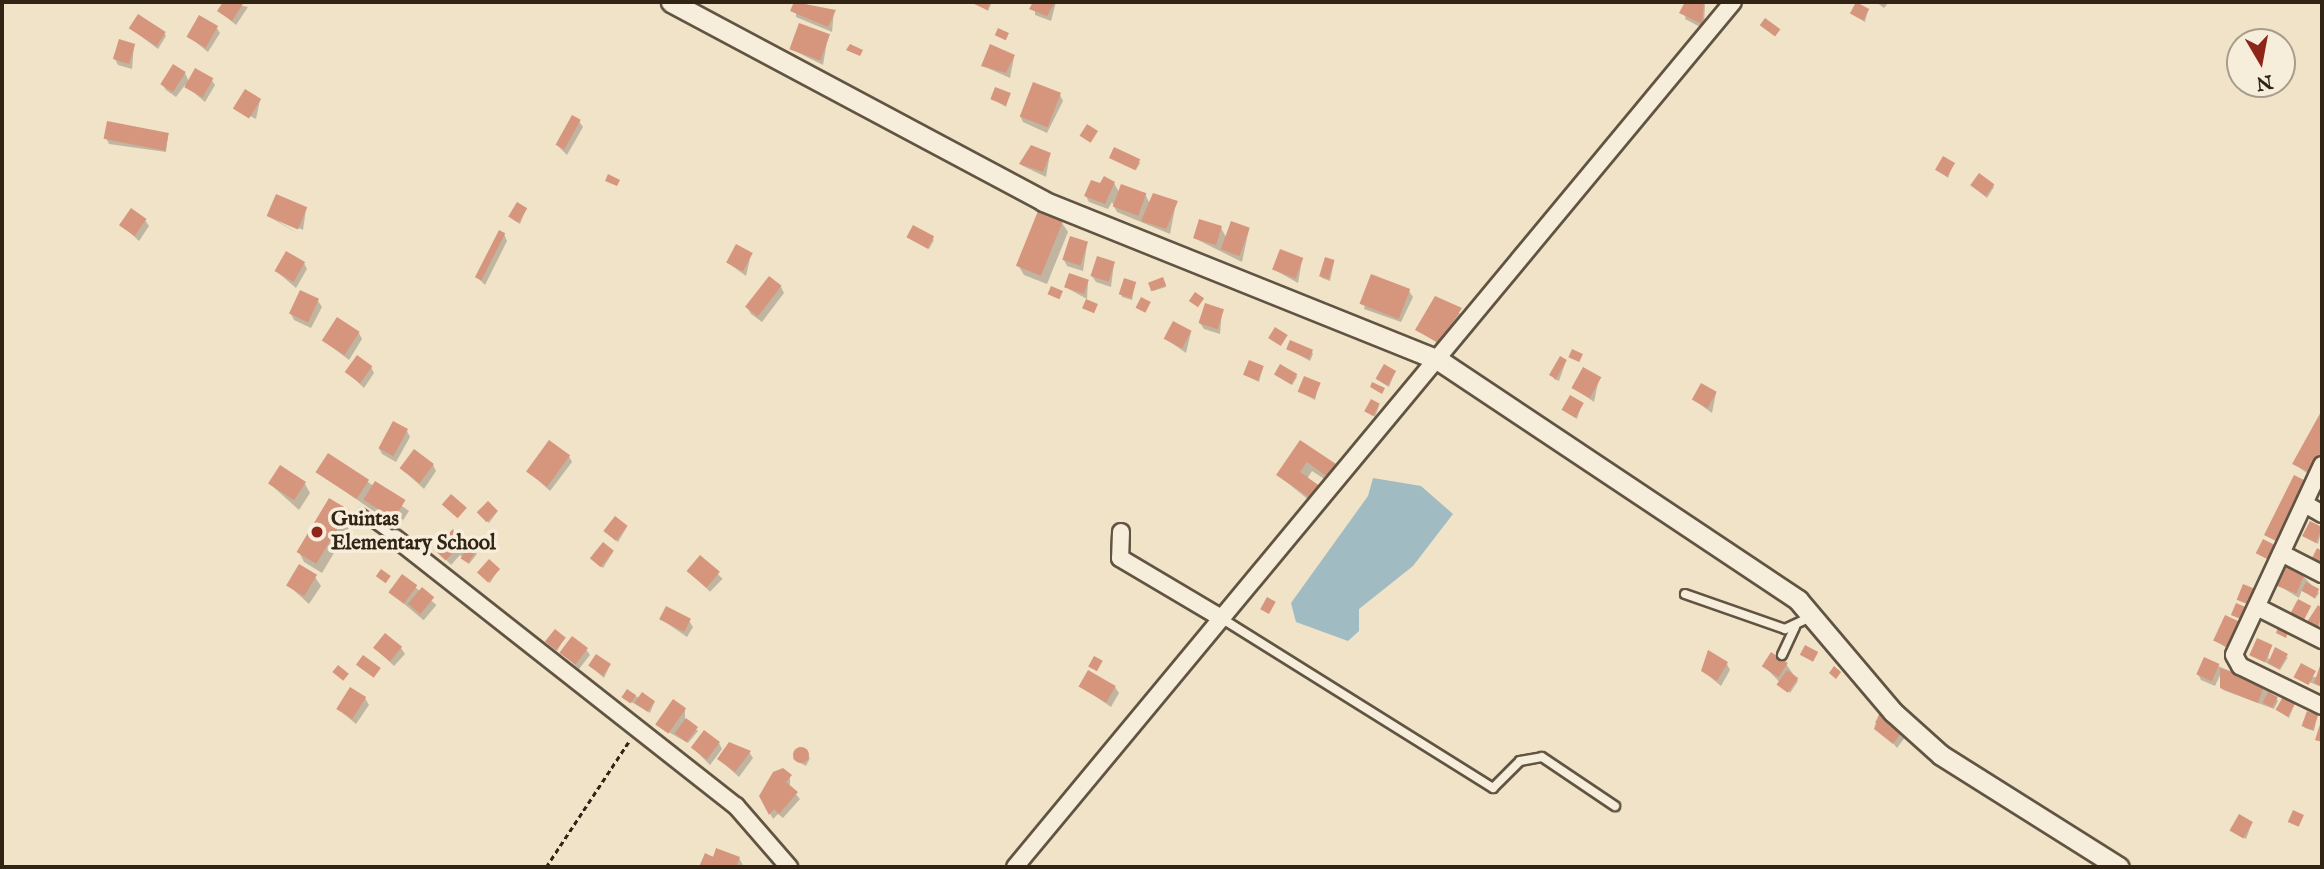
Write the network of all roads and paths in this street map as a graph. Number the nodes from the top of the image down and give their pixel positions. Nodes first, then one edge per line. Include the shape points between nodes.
1 (671, 2) edge
2 (1733, 2) edge
3 (1437, 359) junction
4 (2322, 465) edge
5 (2305, 505) junction
6 (362, 514) dead end
7 (2322, 514) edge
8 (1121, 532) dead end
9 (395, 538) joint
10 (2283, 554) junction
11 (2322, 574) edge
12 (1685, 594) dead end
13 (2259, 608) junction
14 (1814, 616) junction
15 (1221, 618) junction
16 (1795, 627) junction
17 (2322, 640) edge
18 (1782, 655) dead end
19 (2322, 706) edge
20 (638, 726) junction
21 (1615, 806) dead end
22 (546, 867) edge
23 (789, 867) edge
24 (1015, 867) edge
25 (2119, 867) edge

1 - 3 street via 1043,201
2 - 3 street
3 - 14 street
3 - 15 street
4 - 5 street
5 - 7 street
5 - 10 street
6 - 9 lane
8 - 15 street via 1120,558
9 - 20 street
10 - 11 street
10 - 13 street
12 - 16 lane via 1777,626
13 - 17 street
13 - 19 street via 2235,661
14 - 16 lane
14 - 25 street via 1893,712 1941,755
15 - 21 lane via 1493,788 1531,756
15 - 24 street
16 - 18 lane
20 - 22 path
20 - 23 street via 736,806

